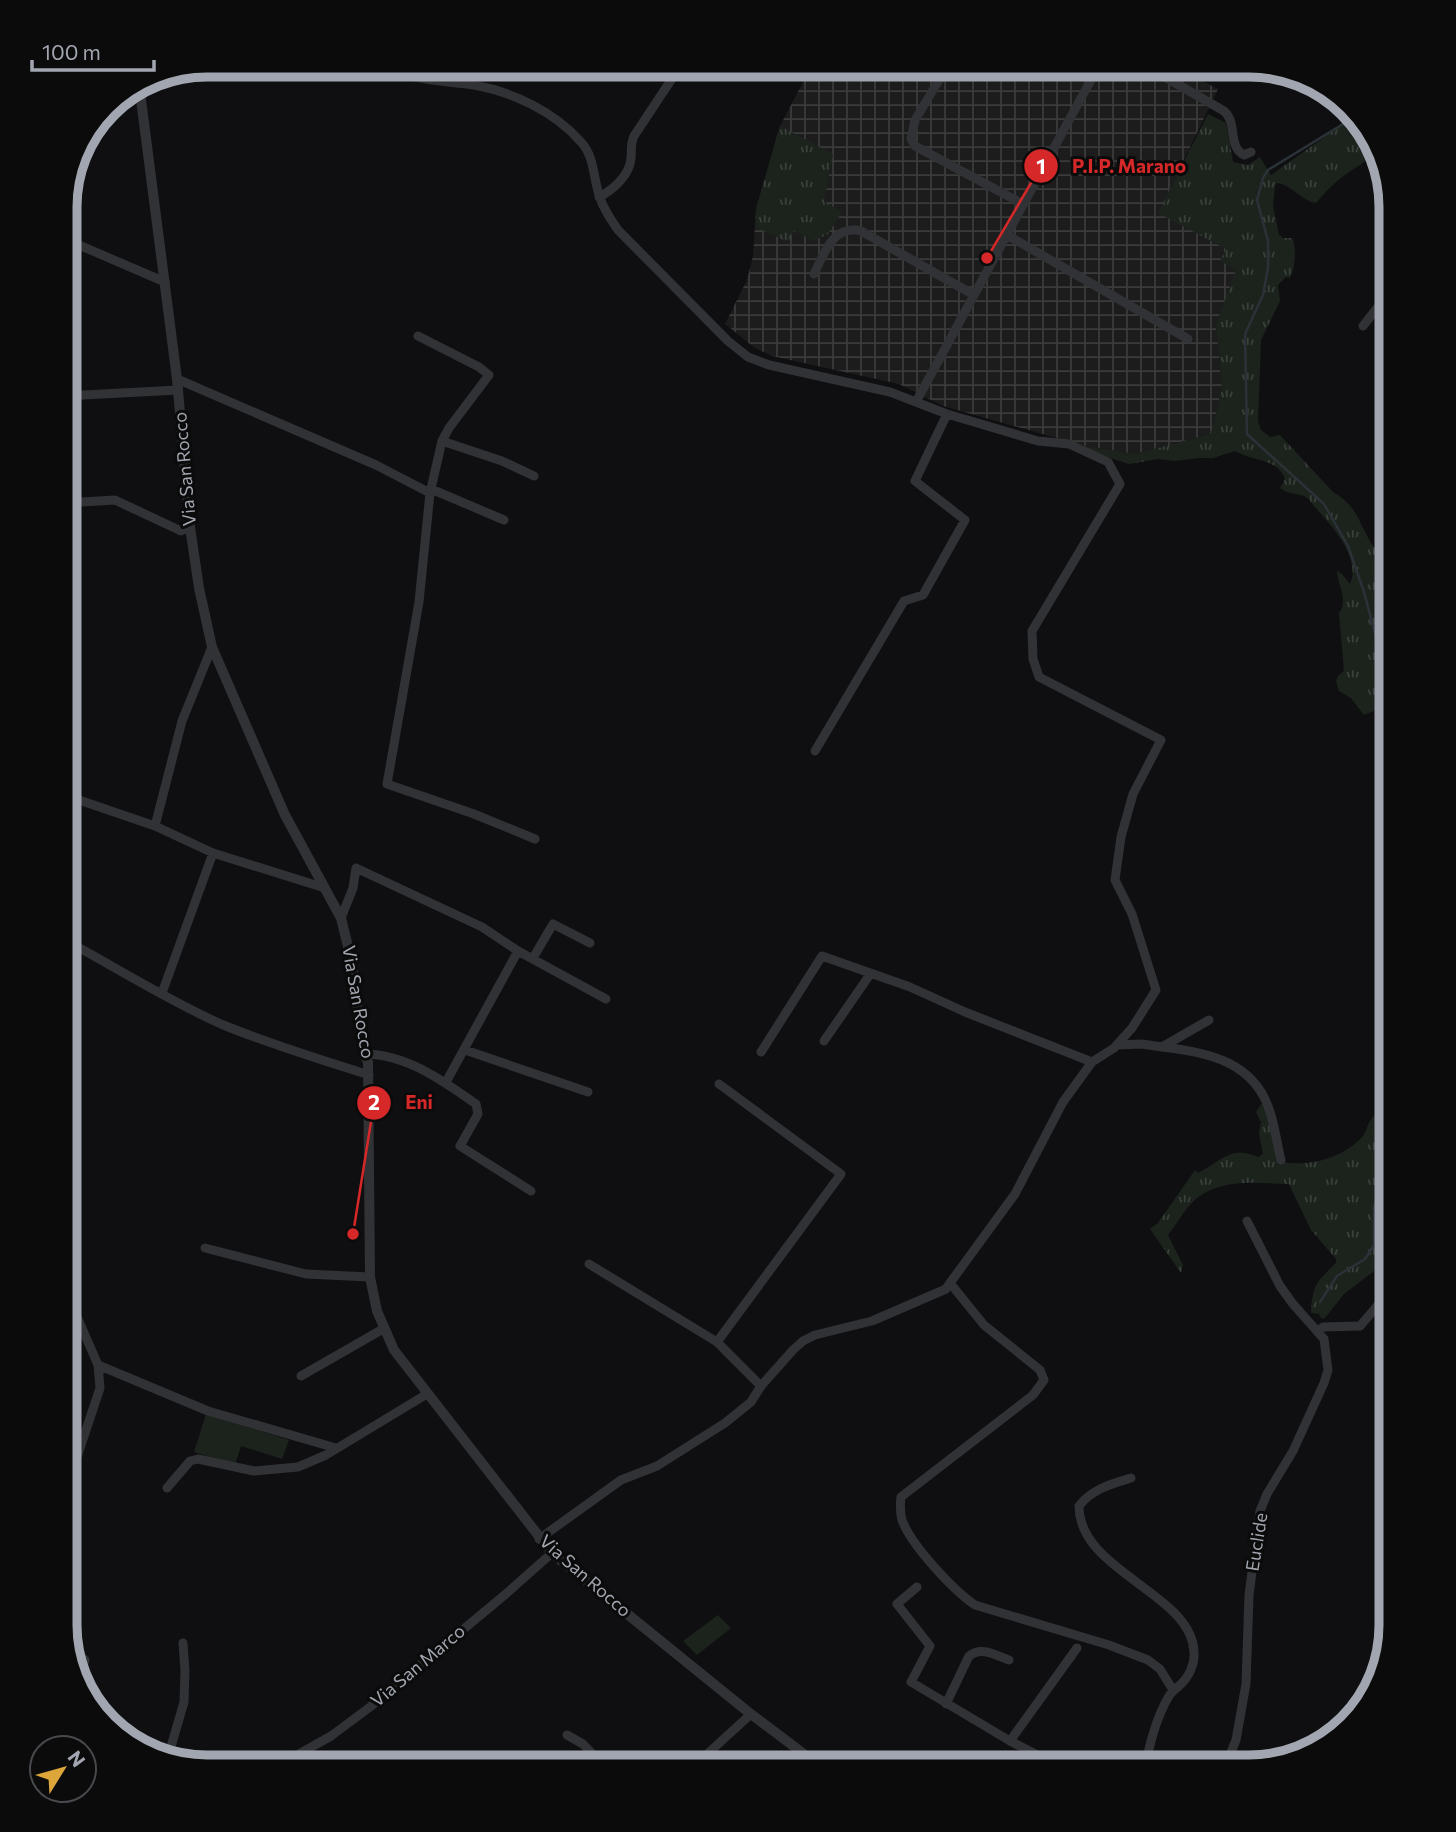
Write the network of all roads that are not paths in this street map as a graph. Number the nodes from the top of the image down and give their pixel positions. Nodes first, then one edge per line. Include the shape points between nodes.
1 (415, 77) edge
2 (673, 77) edge
3 (941, 77) edge
4 (1092, 77) edge
5 (1165, 77) edge
6 (140, 95) edge
7 (1251, 152) dead end
8 (600, 197) junction
9 (1023, 204) junction
10 (1007, 235) junction
11 (77, 244) edge
12 (814, 275) dead end
13 (165, 282) junction
14 (974, 295) junction
15 (1379, 305) edge
16 (1363, 326) dead end
17 (418, 336) dead end
18 (1188, 339) dead end
19 (178, 385) junction
20 (77, 395) edge
21 (916, 402) junction
22 (947, 414) junction
23 (442, 441) junction
24 (534, 476) dead end
25 (431, 491) junction
26 (77, 502) edge
27 (504, 520) dead end
28 (190, 527) junction
29 (212, 648) junction
30 (815, 751) dead end
31 (77, 801) edge
32 (155, 825) junction
33 (535, 839) dead end
34 (214, 853) junction
35 (326, 888) junction
36 (341, 918) junction
37 (590, 943) dead end
38 (77, 947) edge
39 (518, 951) junction
40 (533, 958) junction
41 (871, 973) junction
42 (162, 993) junction
43 (606, 999) dead end
44 (1209, 1020) dead end
45 (824, 1041) dead end
46 (1117, 1045) junction
47 (1162, 1047) junction
48 (465, 1050) junction
49 (761, 1052) dead end
50 (364, 1054) junction
51 (1092, 1062) junction
52 (369, 1075) junction
53 (446, 1082) junction
54 (719, 1084) dead end
55 (587, 1092) dead end
56 (1281, 1160) dead end
57 (531, 1191) dead end
58 (1247, 1221) dead end
59 (205, 1248) dead end
60 (589, 1264) dead end
61 (370, 1277) junction
62 (950, 1283) junction
63 (1379, 1304) edge
64 (77, 1317) edge
65 (383, 1329) junction
66 (1318, 1331) junction
67 (717, 1342) junction
68 (98, 1365) junction
69 (302, 1376) dead end
70 (761, 1386) junction
71 (427, 1394) junction
72 (336, 1448) junction
73 (77, 1458) edge
74 (1131, 1478) dead end
75 (167, 1489) dead end
76 (539, 1539) junction
77 (552, 1553) junction
78 (917, 1587) dead end
79 (183, 1643) dead end
80 (1077, 1648) dead end
81 (1009, 1660) dead end
82 (1173, 1690) junction
83 (946, 1704) junction
84 (751, 1714) junction
85 (567, 1735) dead end
86 (1010, 1741) junction
87 (170, 1750) edge
88 (297, 1755) edge
89 (594, 1755) edge
90 (706, 1755) edge
91 (802, 1755) edge
92 (1037, 1755) edge
93 (1148, 1755) edge
94 (1230, 1755) edge

1 - 8 street via 476,85 542,110 585,146
2 - 8 street via 634,136 631,162 623,177
3 - 9 street via 915,120 911,139 915,146
4 - 9 street
5 - 7 street via 1224,111 1231,119 1235,148 1244,155
6 - 13 street, Via San Rocco
8 - 21 street via 618,230 748,357
9 - 10 street
10 - 14 street
10 - 18 street
11 - 13 street
12 - 14 street via 830,242 853,229
13 - 19 street, Via San Rocco
14 - 21 street
15 - 16 street
17 - 23 street via 489,375
19 - 20 street
19 - 25 street
19 - 28 street, Via San Rocco
21 - 22 street
22 - 30 street via 915,481 965,520 923,595 904,601
22 - 46 street via 1038,441 1069,444 1108,462 1120,484 1032,631 1039,677 1161,740 1133,794 1115,880 1132,914 1156,990
23 - 24 street
23 - 25 street
25 - 27 street
25 - 33 street via 419,601 387,785
26 - 28 street via 115,500 169,527 181,531
28 - 29 street, Via San Rocco
29 - 32 street via 182,721
29 - 35 street, Via San Rocco via 285,815
31 - 32 street
32 - 34 street
34 - 35 street
34 - 42 street
35 - 36 street, Via San Rocco
36 - 39 street via 349,904 356,868 482,927
36 - 50 street, Via San Rocco
37 - 40 street via 553,923
38 - 42 street
39 - 40 street
39 - 48 street
40 - 43 street
41 - 45 street
41 - 49 street via 822,956
41 - 51 street
42 - 52 street via 221,1024
44 - 47 street
46 - 47 street
46 - 51 street
47 - 56 street via 1196,1051 1246,1072 1270,1112
48 - 53 street
48 - 55 street
50 - 52 street, Via San Rocco
50 - 53 street via 387,1055
51 - 62 street via 1063,1102 1015,1194
52 - 61 street, Via San Rocco
53 - 57 street via 478,1108 460,1146
54 - 67 street via 841,1174
58 - 66 street via 1280,1286
59 - 61 street via 306,1274
60 - 67 street
61 - 65 street, Via San Rocco
62 - 70 street via 946,1289 873,1321 815,1335 793,1350
62 - 82 street via 984,1325 1040,1370 1044,1380 1032,1395 901,1497 908,1531 958,1593 975,1605 1147,1660 1160,1669
63 - 66 street via 1360,1326 1323,1326
64 - 68 street
65 - 69 street
65 - 71 street, Via San Rocco
66 - 94 street, Euclide via 1328,1363 1324,1383 1260,1511 1249,1595 1246,1684
67 - 70 street
68 - 72 street via 208,1411
68 - 73 street via 98,1399
70 - 76 street via 751,1402 725,1423 657,1466 621,1480
71 - 72 street
71 - 76 street, Via San Rocco
72 - 75 street via 298,1467 270,1470 198,1459 190,1461
74 - 82 street via 1088,1496 1079,1506 1079,1516 1089,1539 1187,1627 1194,1662
76 - 77 street, Via San Rocco
77 - 84 street, Via San Rocco
77 - 88 street, Via San Marco via 370,1707
78 - 83 street via 897,1604 930,1646 911,1682
79 - 87 street via 184,1702
80 - 86 street
81 - 83 street via 979,1650 973,1653
82 - 93 street
83 - 86 street
84 - 90 street
84 - 91 street, Via San Rocco
85 - 89 street
86 - 92 street

